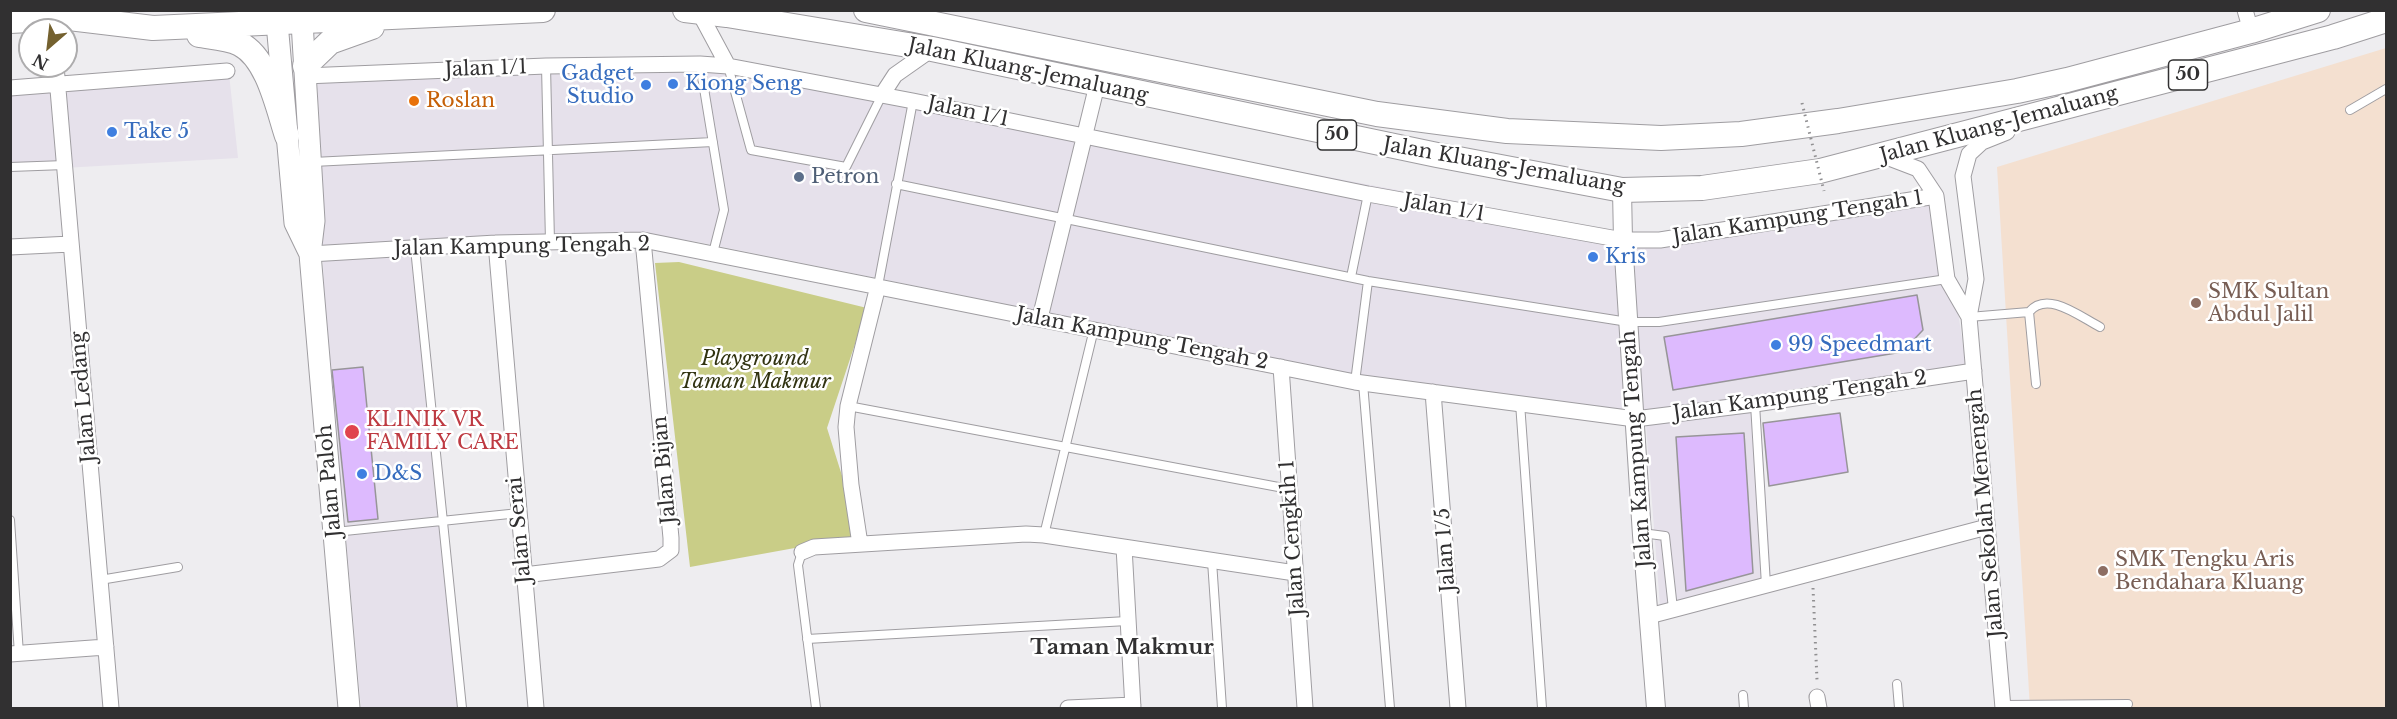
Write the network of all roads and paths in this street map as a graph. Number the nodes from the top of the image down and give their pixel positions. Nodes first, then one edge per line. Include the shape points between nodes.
1 (543, 10) edge
2 (866, 10) edge
3 (2318, 10) edge
4 (97, 11) edge
5 (692, 11) edge
6 (406, 17) junction
7 (72, 18) edge
8 (2386, 20) edge
9 (2248, 21) edge
10 (302, 22) junction
11 (78, 23) edge
12 (277, 23) junction
13 (153, 28) junction
14 (932, 49) junction
15 (700, 63) junction
16 (546, 66) junction
17 (728, 66) junction
18 (226, 71) dead end
19 (305, 71) junction
20 (57, 78) edge
21 (58, 85) junction
22 (1097, 85) junction
23 (10, 87) edge
24 (2386, 89) edge
25 (882, 95) junction
26 (913, 101) junction
27 (1802, 103) dead end
28 (2061, 109) junction
29 (2350, 110) dead end
30 (287, 136) junction
31 (1085, 137) junction
32 (713, 142) junction
33 (548, 150) junction
34 (1884, 156) junction
35 (310, 162) junction
36 (64, 165) junction
37 (10, 167) edge
38 (896, 184) junction
39 (1622, 190) junction
40 (1824, 191) dead end
41 (1368, 194) junction
42 (1936, 196) junction
43 (1064, 219) junction
44 (644, 240) junction
45 (1623, 240) junction
46 (550, 242) junction
47 (495, 243) junction
48 (71, 244) junction
49 (10, 247) edge
50 (416, 248) junction
51 (713, 253) junction
52 (310, 254) junction
53 (1351, 277) junction
54 (1947, 279) junction
55 (1368, 281) junction
56 (878, 286) junction
57 (2029, 312) junction
58 (1969, 317) junction
59 (1040, 318) junction
60 (1628, 322) junction
61 (2100, 327) dead end
62 (1094, 329) junction
63 (1281, 367) junction
64 (1974, 371) junction
65 (1359, 382) junction
66 (2036, 384) dead end
67 (1434, 392) junction
68 (1520, 404) junction
69 (1755, 404) junction
70 (848, 406) junction
71 (1635, 419) junction
72 (1064, 448) junction
73 (1289, 489) junction
74 (519, 513) junction
75 (10, 520) edge
76 (443, 521) junction
77 (1987, 527) junction
78 (334, 532) junction
79 (1642, 533) junction
80 (1044, 535) junction
81 (860, 544) junction
82 (1124, 547) junction
83 (802, 552) joint
84 (1212, 561) junction
85 (178, 567) dead end
86 (1295, 573) junction
87 (1812, 573) junction
88 (524, 575) junction
89 (100, 580) junction
90 (1766, 585) junction
91 (1672, 609) junction
92 (1648, 616) junction
93 (1127, 621) junction
94 (807, 639) junction
95 (106, 647) junction
96 (15, 654) edge
97 (1897, 684) dead end
98 (1743, 695) dead end
99 (1818, 703) edge
100 (2128, 704) dead end
101 (1133, 707) edge
102 (2003, 707) edge
103 (111, 708) edge
104 (349, 708) edge
105 (462, 708) edge
106 (536, 708) edge
107 (816, 708) edge
108 (1068, 708) edge
109 (1222, 708) edge
110 (1305, 708) edge
111 (1390, 708) edge
112 (1458, 708) edge
113 (1542, 708) edge
114 (1656, 708) edge
115 (1744, 708) edge
116 (1899, 708) edge

1 - 6 highway
2 - 9 highway, Jalan Kluang-Jemaluang / 50 via 1377,114 1507,131 1661,138 1752,133 2017,91 2067,80
3 - 9 highway, Jalan Kluang-Jemaluang / 50
4 - 7 highway
5 - 14 highway, Jalan Kluang-Jemaluang / 50
5 - 17 street
6 - 10 highway
6 - 19 highway via 330,42
8 - 28 highway, Jalan Kluang-Jemaluang / 50
10 - 12 highway
10 - 19 main road, Jalan Paloh
11 - 13 highway
12 - 13 highway
12 - 30 main road, Jalan Paloh
13 - 30 highway via 241,44 256,58 270,82
14 - 22 highway, Jalan Kluang-Jemaluang / 50
14 - 25 street via 895,75
15 - 16 street, Jalan 1/1
15 - 17 street, Jalan 1/1
15 - 32 lane
16 - 19 street, Jalan 1/1
16 - 33 lane
17 - 25 street, Jalan 1/1
17 - 25 lane via 751,150 846,167
18 - 21 street
19 - 35 main road, Jalan Paloh
20 - 21 street, Jalan Ledang
21 - 23 street
21 - 36 street, Jalan Ledang
22 - 31 street
22 - 39 highway, Jalan Kluang-Jemaluang / 50
24 - 29 lane
25 - 26 street, Jalan 1/1
26 - 31 street, Jalan 1/1
26 - 38 lane
27 - 40 path, bridge
28 - 34 highway, Jalan Kluang-Jemaluang / 50
28 - 58 street, Jalan Sekolah Menengah via 1982,142 1969,154 1963,176 1976,279
30 - 52 main road, Jalan Paloh via 295,223
31 - 41 street, Jalan 1/1
31 - 43 street
32 - 33 lane
32 - 51 lane via 724,210
33 - 35 lane
33 - 46 lane
34 - 39 highway, Jalan Kluang-Jemaluang / 50 via 1820,171 1702,188
34 - 42 street, Jalan Sekolah Menengah via 1918,169
35 - 52 main road, Jalan Paloh via 314,221
36 - 37 lane
36 - 48 street, Jalan Ledang
38 - 43 lane
38 - 56 lane
39 - 45 street, Jalan Kampung Tengah
41 - 45 street, Jalan 1/1
41 - 53 lane
42 - 45 street, Jalan Kampung Tengah 1 via 1660,240
42 - 54 street, Jalan Sekolah Menengah
43 - 53 lane
43 - 59 street
44 - 46 street, Jalan Kampung Tengah 2
44 - 51 street, Jalan Kampung Tengah 2
44 - 88 street, Jalan Bijan via 671,550 659,559
45 - 60 street, Jalan Kampung Tengah
46 - 47 street, Jalan Kampung Tengah 2
47 - 50 street, Jalan Kampung Tengah 2
47 - 74 street, Jalan Serai
48 - 49 street
48 - 89 street, Jalan Ledang
50 - 52 street, Jalan Kampung Tengah 2
50 - 76 lane
51 - 56 street, Jalan Kampung Tengah 2
52 - 78 main road, Jalan Paloh
53 - 55 lane
54 - 58 street, Jalan Sekolah Menengah
54 - 60 lane via 1659,322
55 - 60 lane
55 - 65 lane
56 - 59 street, Jalan Kampung Tengah 2
56 - 70 street
57 - 58 lane
57 - 61 lane via 2043,302 2054,303
57 - 66 lane
58 - 64 street, Jalan Sekolah Menengah
59 - 62 street, Jalan Kampung Tengah 2
60 - 71 street, Jalan Kampung Tengah
62 - 63 street, Jalan Kampung Tengah 2
62 - 72 lane
63 - 65 street, Jalan Kampung Tengah 2
63 - 73 street, Jalan Cengkih 1
64 - 69 street, Jalan Kampung Tengah 2
64 - 77 street, Jalan Sekolah Menengah
65 - 67 street, Jalan Kampung Tengah 2
65 - 111 lane
67 - 68 street, Jalan Kampung Tengah 2
67 - 112 street, Jalan 1/5
68 - 71 street, Jalan Kampung Tengah 2
68 - 113 lane
69 - 71 street, Jalan Kampung Tengah 2
69 - 90 lane
70 - 72 lane
70 - 81 street via 851,485
71 - 79 street, Jalan Kampung Tengah
72 - 73 lane
72 - 80 lane
73 - 86 street, Jalan Cengkih 1
74 - 76 lane
74 - 88 street, Jalan Serai
75 - 96 lane
76 - 78 lane
76 - 105 lane
77 - 87 street
77 - 102 street, Jalan Sekolah Menengah
78 - 104 main road, Jalan Paloh
79 - 91 lane via 1665,536
79 - 92 street, Jalan Kampung Tengah
80 - 81 street
80 - 82 street
81 - 83 street via 814,547
82 - 84 street
82 - 93 street
83 - 94 lane via 798,565
84 - 86 street
84 - 109 lane
85 - 89 lane
86 - 110 street, Jalan Cengkih 1
87 - 90 street
87 - 99 path
88 - 106 street, Jalan Serai
89 - 95 street, Jalan Ledang
90 - 91 street
91 - 92 street
92 - 114 street, Jalan Kampung Tengah
93 - 94 lane
93 - 101 street
94 - 107 lane
95 - 96 street
95 - 103 street, Jalan Ledang
97 - 116 lane
98 - 115 lane
100 - 102 lane
101 - 108 street

